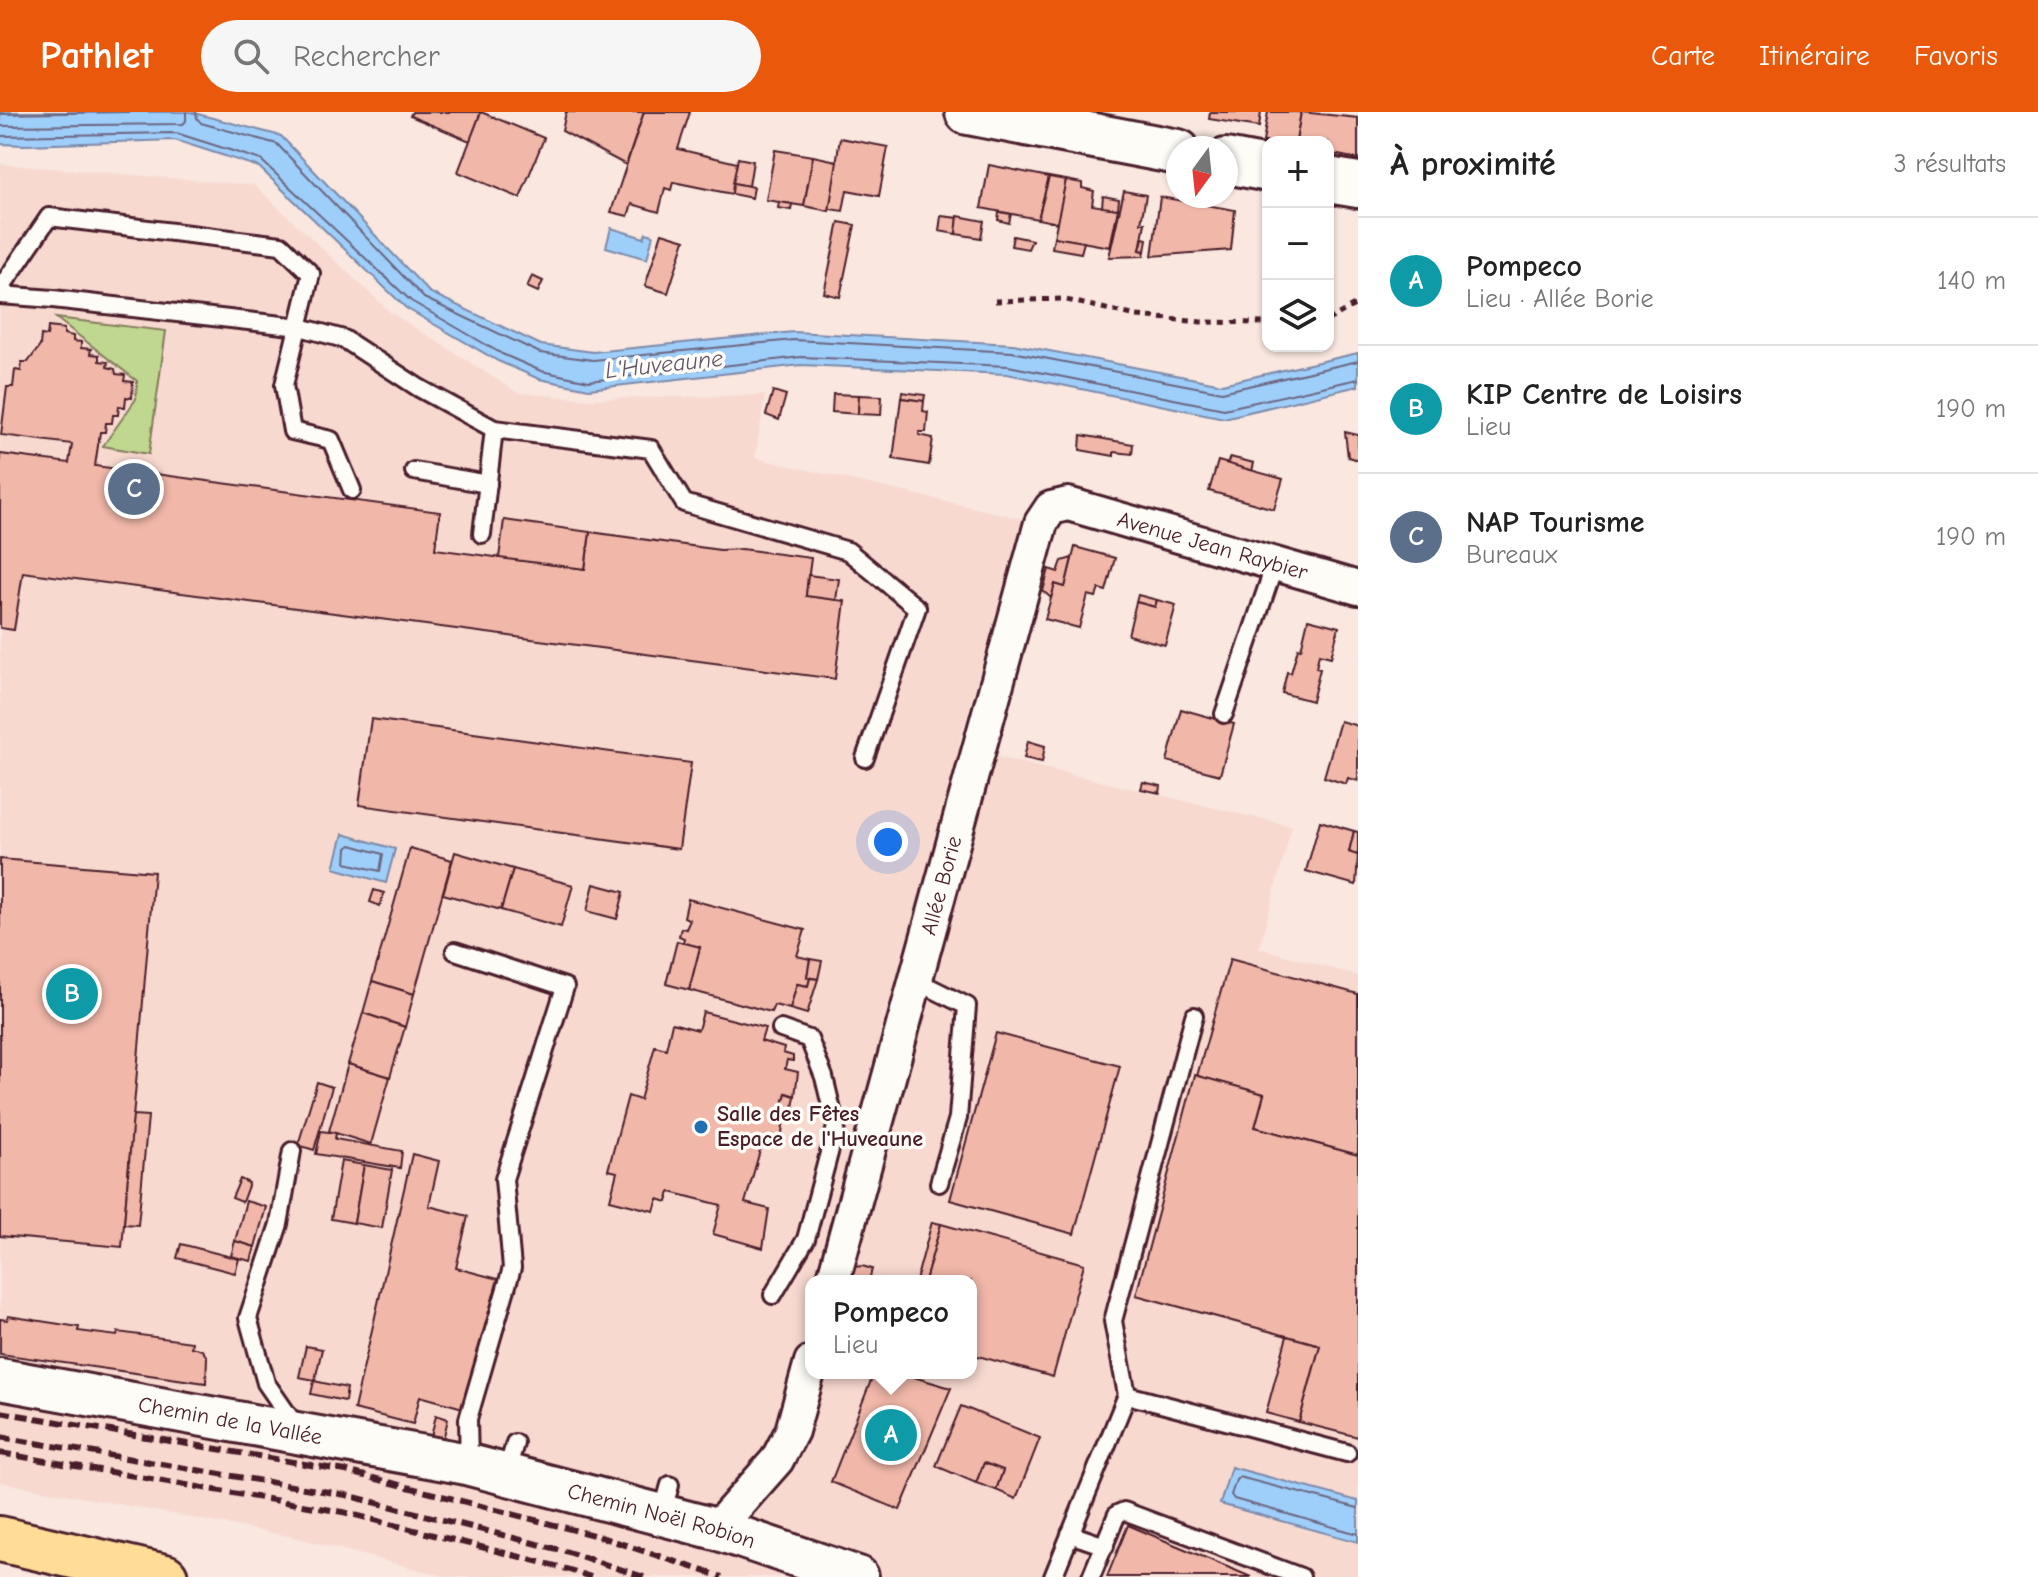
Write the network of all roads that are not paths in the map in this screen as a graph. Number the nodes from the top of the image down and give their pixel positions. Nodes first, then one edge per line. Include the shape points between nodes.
1 (968, 112) edge
2 (1166, 150) edge
3 (1238, 163) edge
4 (1262, 168) edge
5 (1334, 181) edge
6 (1358, 185) edge
7 (0, 289) edge
8 (0, 295) edge
9 (300, 327) junction
10 (494, 429) junction
11 (414, 471) dead end
12 (488, 484) junction
13 (352, 490) dead end
14 (1068, 504) joint
15 (482, 534) dead end
16 (1275, 564) junction
17 (1358, 588) edge
18 (1224, 714) dead end
19 (865, 758) dead end
20 (455, 951) dead end
21 (914, 984) junction
22 (1194, 1016) dead end
23 (781, 1029) dead end
24 (292, 1151) dead end
25 (939, 1183) dead end
26 (835, 1275) edge
27 (773, 1295) dead end
28 (0, 1379) edge
29 (806, 1379) edge
30 (1127, 1395) junction
31 (301, 1433) junction
32 (1347, 1453) dead end
33 (488, 1461) junction
34 (716, 1529) junction
35 (1070, 1534) junction
36 (0, 1539) edge
37 (1105, 1546) junction
38 (165, 1577) edge
39 (858, 1577) edge
40 (1053, 1577) edge
41 (1091, 1577) edge
42 (1301, 1577) edge

1 - 2 main road
3 - 4 main road
5 - 6 main road
7 - 9 lane via 49,217 266,243 281,245 311,274
8 - 9 lane
9 - 10 lane via 344,339
9 - 13 lane via 284,385 292,431 331,440
10 - 12 lane
10 - 19 lane via 651,449 684,503 848,551 917,608
11 - 12 lane
12 - 15 lane
14 - 16 street, Avenue Jean Raybier
14 - 21 street, Allée Borie via 1051,508 1041,523
16 - 17 street, Avenue Jean Raybier
16 - 18 lane
20 - 33 lane via 565,987 504,1179 512,1268 468,1419
21 - 25 lane via 967,1006 958,1118
21 - 26 street, Allée Borie
22 - 30 lane via 1113,1321
23 - 27 lane via 809,1039 836,1127 806,1239
24 - 31 lane via 279,1224 248,1318 266,1383
28 - 31 street, Chemin de la Vallée
29 - 34 street via 792,1431 777,1460
30 - 32 lane
30 - 35 lane
31 - 33 street, Chemin de la Vallée
33 - 34 street, Chemin Noël Robion via 666,1500
34 - 39 street, Chemin Noël Robion
35 - 37 lane
35 - 40 lane
36 - 38 highway
37 - 41 lane
37 - 42 lane via 1117,1514 1124,1511

